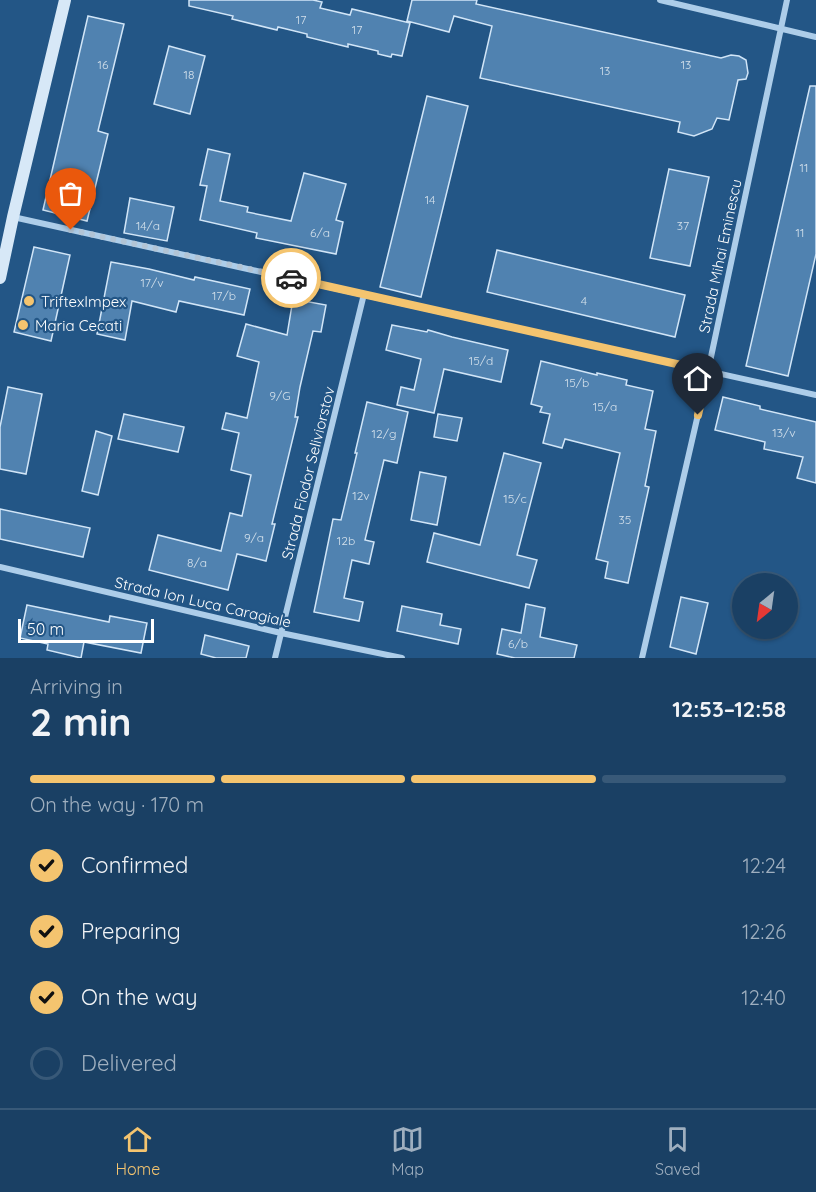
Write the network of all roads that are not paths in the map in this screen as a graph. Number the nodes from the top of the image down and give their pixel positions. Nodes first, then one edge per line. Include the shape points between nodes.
1 (65, 0) edge
2 (660, 0) edge
3 (787, 0) edge
4 (781, 30) junction
5 (816, 37) edge
6 (13, 217) junction
7 (0, 278) edge
8 (364, 294) junction
9 (708, 371) junction
10 (816, 395) edge
11 (0, 567) edge
12 (281, 633) junction
13 (275, 658) edge
14 (402, 658) edge
15 (642, 658) edge

1 - 6 main road
2 - 4 street
3 - 4 street, Strada Mihai Eminescu
4 - 5 street
4 - 9 street, Strada Mihai Eminescu
6 - 7 main road
6 - 8 street
8 - 9 street
8 - 12 street, Strada Fiodor Seliviorstov
9 - 10 street
9 - 15 street, Strada Mihai Eminescu
11 - 12 street, Strada Ion Luca Caragiale
12 - 13 street, Strada Fiodor Seliviorstov
12 - 14 street, Strada Ion Luca Caragiale

